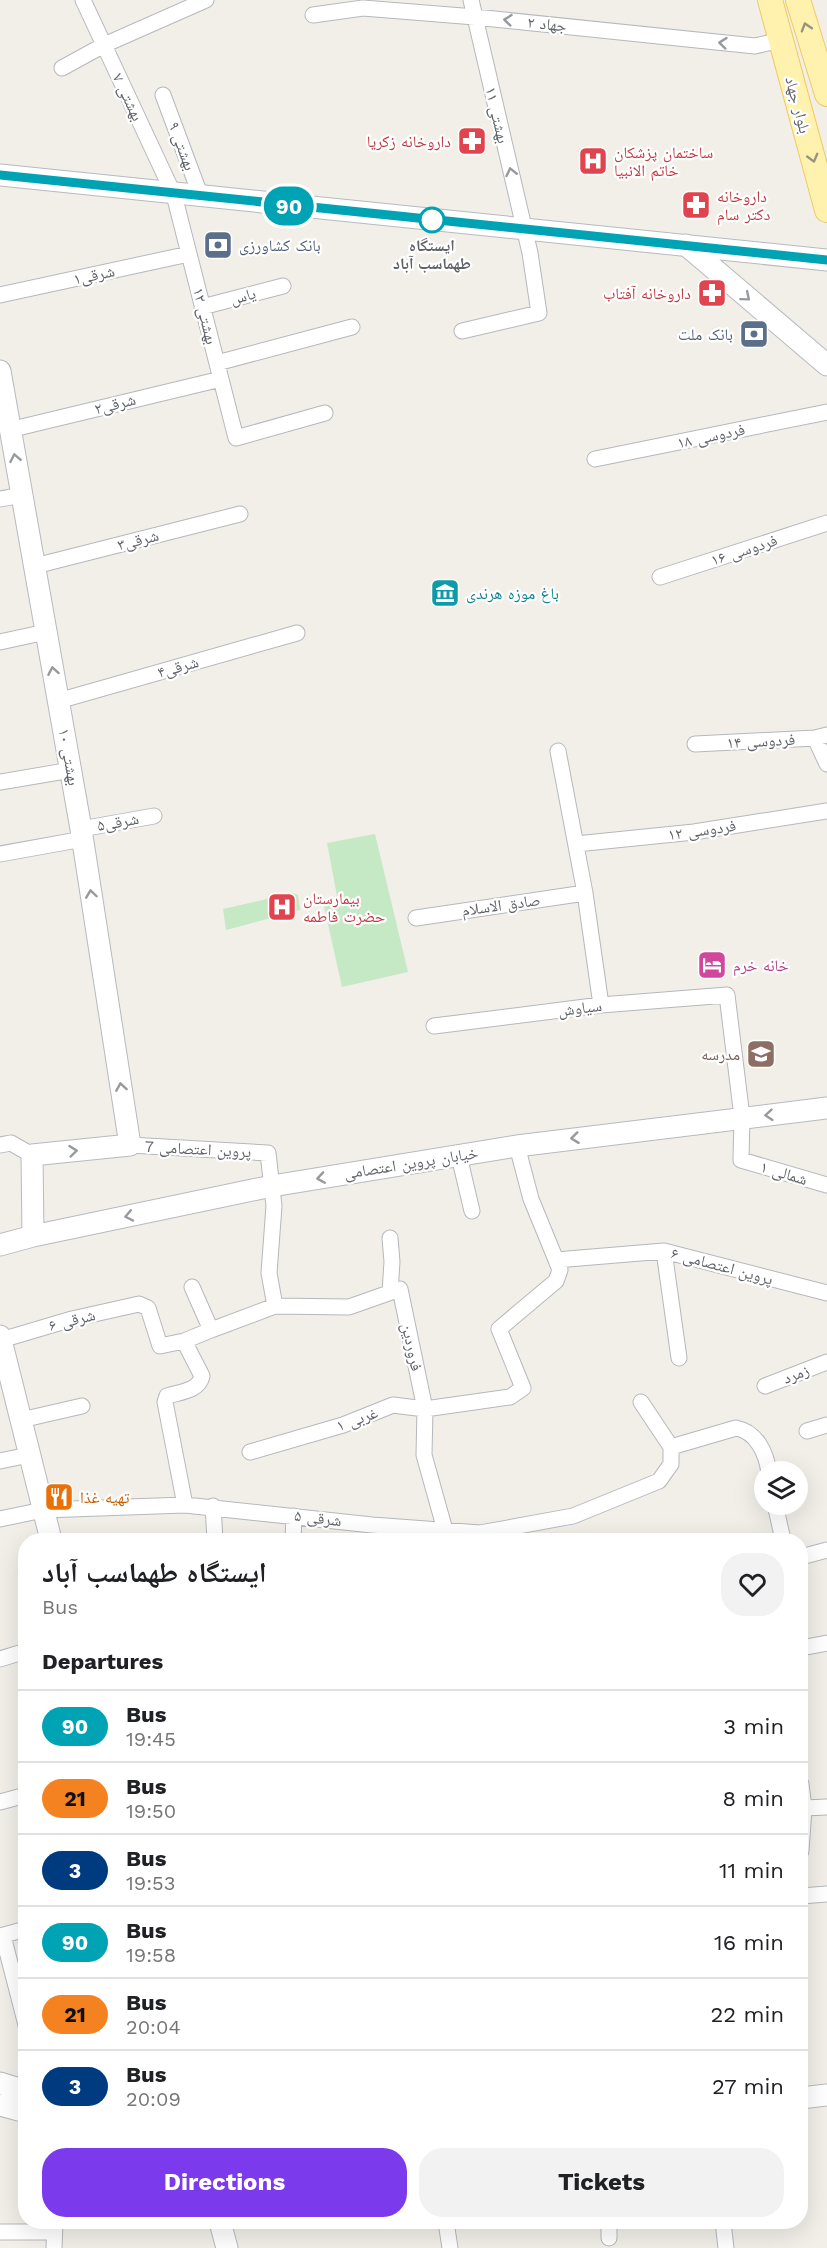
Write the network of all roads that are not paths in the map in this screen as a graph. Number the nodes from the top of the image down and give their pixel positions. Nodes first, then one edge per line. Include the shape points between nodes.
1 (83, 0) edge
2 (206, 0) edge
3 (471, 0) edge
4 (770, 0) edge
5 (798, 0) edge
6 (174, 7) edge
7 (313, 15) dead end
8 (475, 17) junction
9 (780, 40) junction
10 (104, 45) junction
11 (822, 60) edge
12 (62, 68) dead end
13 (827, 94) edge
14 (163, 95) dead end
15 (0, 175) edge
16 (174, 195) junction
17 (201, 197) junction
18 (827, 210) edge
19 (524, 229) junction
20 (686, 245) junction
21 (189, 254) junction
22 (827, 260) edge
23 (283, 285) dead end
24 (0, 295) edge
25 (202, 307) junction
26 (352, 327) dead end
27 (462, 331) dead end
28 (217, 363) junction
29 (827, 365) edge
30 (0, 371) edge
31 (221, 379) junction
32 (827, 412) edge
33 (325, 413) dead end
34 (9, 430) junction
35 (595, 459) dead end
36 (22, 495) junction
37 (0, 499) edge
38 (240, 514) dead end
39 (827, 523) edge
40 (35, 566) junction
41 (660, 577) dead end
42 (46, 632) junction
43 (297, 633) dead end
44 (0, 642) edge
45 (58, 701) junction
46 (821, 736) edge
47 (695, 744) dead end
48 (558, 751) dead end
49 (827, 764) edge
50 (71, 770) junction
51 (0, 782) edge
52 (827, 811) edge
53 (154, 816) dead end
54 (82, 834) junction
55 (576, 844) junction
56 (0, 854) edge
57 (585, 893) junction
58 (416, 918) dead end
59 (601, 1005) junction
60 (434, 1026) dead end
61 (827, 1108) edge
62 (742, 1117) junction
63 (0, 1144) edge
64 (130, 1145) junction
65 (517, 1146) junction
66 (32, 1155) junction
67 (459, 1156) junction
68 (827, 1185) edge
69 (272, 1186) junction
70 (472, 1211) dead end
71 (33, 1236) junction
72 (390, 1238) dead end
73 (0, 1245) edge
74 (664, 1251) junction
75 (556, 1260) junction
76 (192, 1287) dead end
77 (390, 1292) junction
78 (827, 1293) edge
79 (275, 1306) junction
80 (211, 1330) junction
81 (1, 1338) edge
82 (184, 1341) junction
83 (679, 1358) dead end
84 (827, 1362) edge
85 (3, 1363) edge
86 (765, 1386) dead end
87 (641, 1402) dead end
88 (82, 1406) dead end
89 (425, 1409) junction
90 (21, 1420) junction
91 (827, 1425) edge
92 (807, 1431) dead end
93 (671, 1447) junction
94 (250, 1452) dead end
95 (29, 1455) junction
96 (0, 1461) edge
97 (766, 1461) edge
98 (185, 1505) junction
99 (213, 1506) junction
100 (43, 1510) junction
101 (777, 1515) edge
102 (294, 1516) junction
103 (0, 1519) edge
104 (445, 1530) junction
105 (49, 1533) edge
106 (215, 1533) edge
107 (293, 1533) edge
108 (392, 1533) edge
109 (461, 1533) edge
110 (499, 1533) edge
111 (781, 1533) edge
112 (827, 1550) edge
113 (808, 1555) edge
114 (827, 1643) edge
115 (808, 1647) edge
116 (18, 1653) edge
117 (0, 1659) edge
118 (18, 1797) edge
119 (0, 1802) edge
120 (827, 1807) edge
121 (808, 1809) edge
122 (827, 1894) edge
123 (808, 1895) edge
124 (18, 1931) edge
125 (1, 1936) edge
126 (18, 1997) edge
127 (0, 2083) edge
128 (18, 2089) edge
129 (827, 2095) edge
130 (808, 2097) edge
131 (0, 2105) edge
132 (18, 2110) edge
133 (222, 2229) edge
134 (447, 2229) edge
135 (609, 2229) edge
136 (724, 2229) edge
137 (0, 2232) edge
138 (54, 2234) edge
139 (609, 2238) dead end
140 (227, 2248) edge
141 (450, 2248) edge
142 (726, 2248) edge

1 - 10 street, بهشتی ۷
2 - 6 street
3 - 8 street, بهشتی ۱۱
4 - 9 main road, بلوار جهاد
11 -> 5 main road, بلوار جهاد
6 - 10 street
7 - 8 street, جهاد ۲ via 363,8
9 -> 8 street, جهاد ۲ via 755,46
19 -> 8 street, بهشتی ۱۱
9 -> 18 main road, بلوار جهاد
10 - 12 street
10 - 16 street, بهشتی ۷
11 - 13 main road, بلوار جهاد
14 - 17 street, بهشتی ۹
15 - 16 street
16 - 17 street
16 - 21 street, بهشتی ۱۲
17 - 19 street
19 - 20 street
19 - 27 street, بهشتی ۱۱ via 539,313
20 - 22 street
20 -> 29 street
21 - 24 street, شرقی۱
21 - 25 street, بهشتی ۱۲
23 - 25 street, یاس
25 - 28 street, بهشتی ۱۲
26 - 28 street
28 - 31 street, بهشتی ۱۲
30 - 34 street, بهشتی ۱۰
31 - 33 street, بهشتی ۱۲ via 236,438
31 - 34 street, شرقی۲
32 - 35 street, فردوسی ۱۸
36 -> 34 street, بهشتی ۱۰
36 - 37 street
36 - 40 street, بهشتی ۱۰
38 - 40 street, شرقی۳
39 - 41 street, فردوسی ۱۶
40 - 42 street, بهشتی ۱۰
42 - 44 street
45 -> 42 street, بهشتی ۱۰
43 - 45 street, شرقی۴
45 - 50 street, بهشتی ۱۰
46 - 47 street, فردوسی ۱۴
46 - 49 street
48 - 55 street
50 - 51 street
50 - 54 street, بهشتی ۱۰
52 - 55 street, فردوسی ۱۲ via 694,832
53 - 54 street, شرقی۵
54 - 56 street, شرقی۵
64 -> 54 street, بهشتی ۱۰
55 - 57 street
57 - 58 street, صادق الاسلام
57 - 59 street
59 - 60 street, سیاوش
59 - 62 street, سیاوش via 727,995
61 -> 62 street, خیابان پروین اعتصامی
62 -> 65 street, خیابان پروین اعتصامی
62 - 68 street, شمالی ۱ via 741,1160
63 - 66 street via 11,1143
66 -> 64 street
64 - 69 street, پروین اعتصامی 7 via 268,1153
65 - 67 street, خیابان پروین اعتصامی
65 - 75 street via 531,1199
66 - 71 street
67 -> 69 street, خیابان پروین اعتصامی
67 - 70 street
69 -> 71 street, خیابان پروین اعتصامی
69 - 79 street via 269,1273
71 - 73 street, خیابان پروین اعتصامی
72 - 77 street
74 - 75 street, پروین اعتصامی ۶
74 - 78 street, پروین اعتصامی ۶
74 - 83 street
75 - 89 street, غربی ۱ via 560,1269 556,1281 500,1329 523,1388 510,1397
76 - 80 street
77 - 79 street via 349,1307
77 - 89 street, فروردین via 400,1289
79 - 80 street
80 - 82 street
81 - 82 street, شرقی ۶ via 144,1305 160,1346
81 - 85 street
82 - 98 street via 202,1376 201,1382 167,1396 165,1409
84 - 86 street, زمرد
85 - 90 street
87 - 93 street
88 - 90 street
89 - 94 street, غربی ۱ via 393,1405 343,1425
89 - 104 street, فروردین via 424,1455
90 - 95 street
91 - 92 street
93 - 97 street via 736,1428 754,1437
93 - 110 street, شرقی ۵ via 671,1464 659,1481 573,1516
95 - 96 street
95 - 100 street
98 - 99 street, شرقی ۵
98 - 100 street, شرقی ۵
99 - 102 street, شرقی ۵
99 - 106 street
100 - 103 street, شرقی ۵
100 - 105 street
101 - 111 street
102 - 107 street
102 - 108 street, شرقی ۵
104 - 108 street, شرقی ۵
104 - 109 street, شرقی ۵
112 - 113 street
114 - 115 street
116 - 117 street
118 - 119 street
120 - 121 street
122 - 123 street
124 - 125 street
125 - 126 street
127 - 128 street
129 - 130 street
131 - 132 street
133 - 140 street
134 - 141 street
135 - 139 street
136 - 142 street
137 - 138 street

